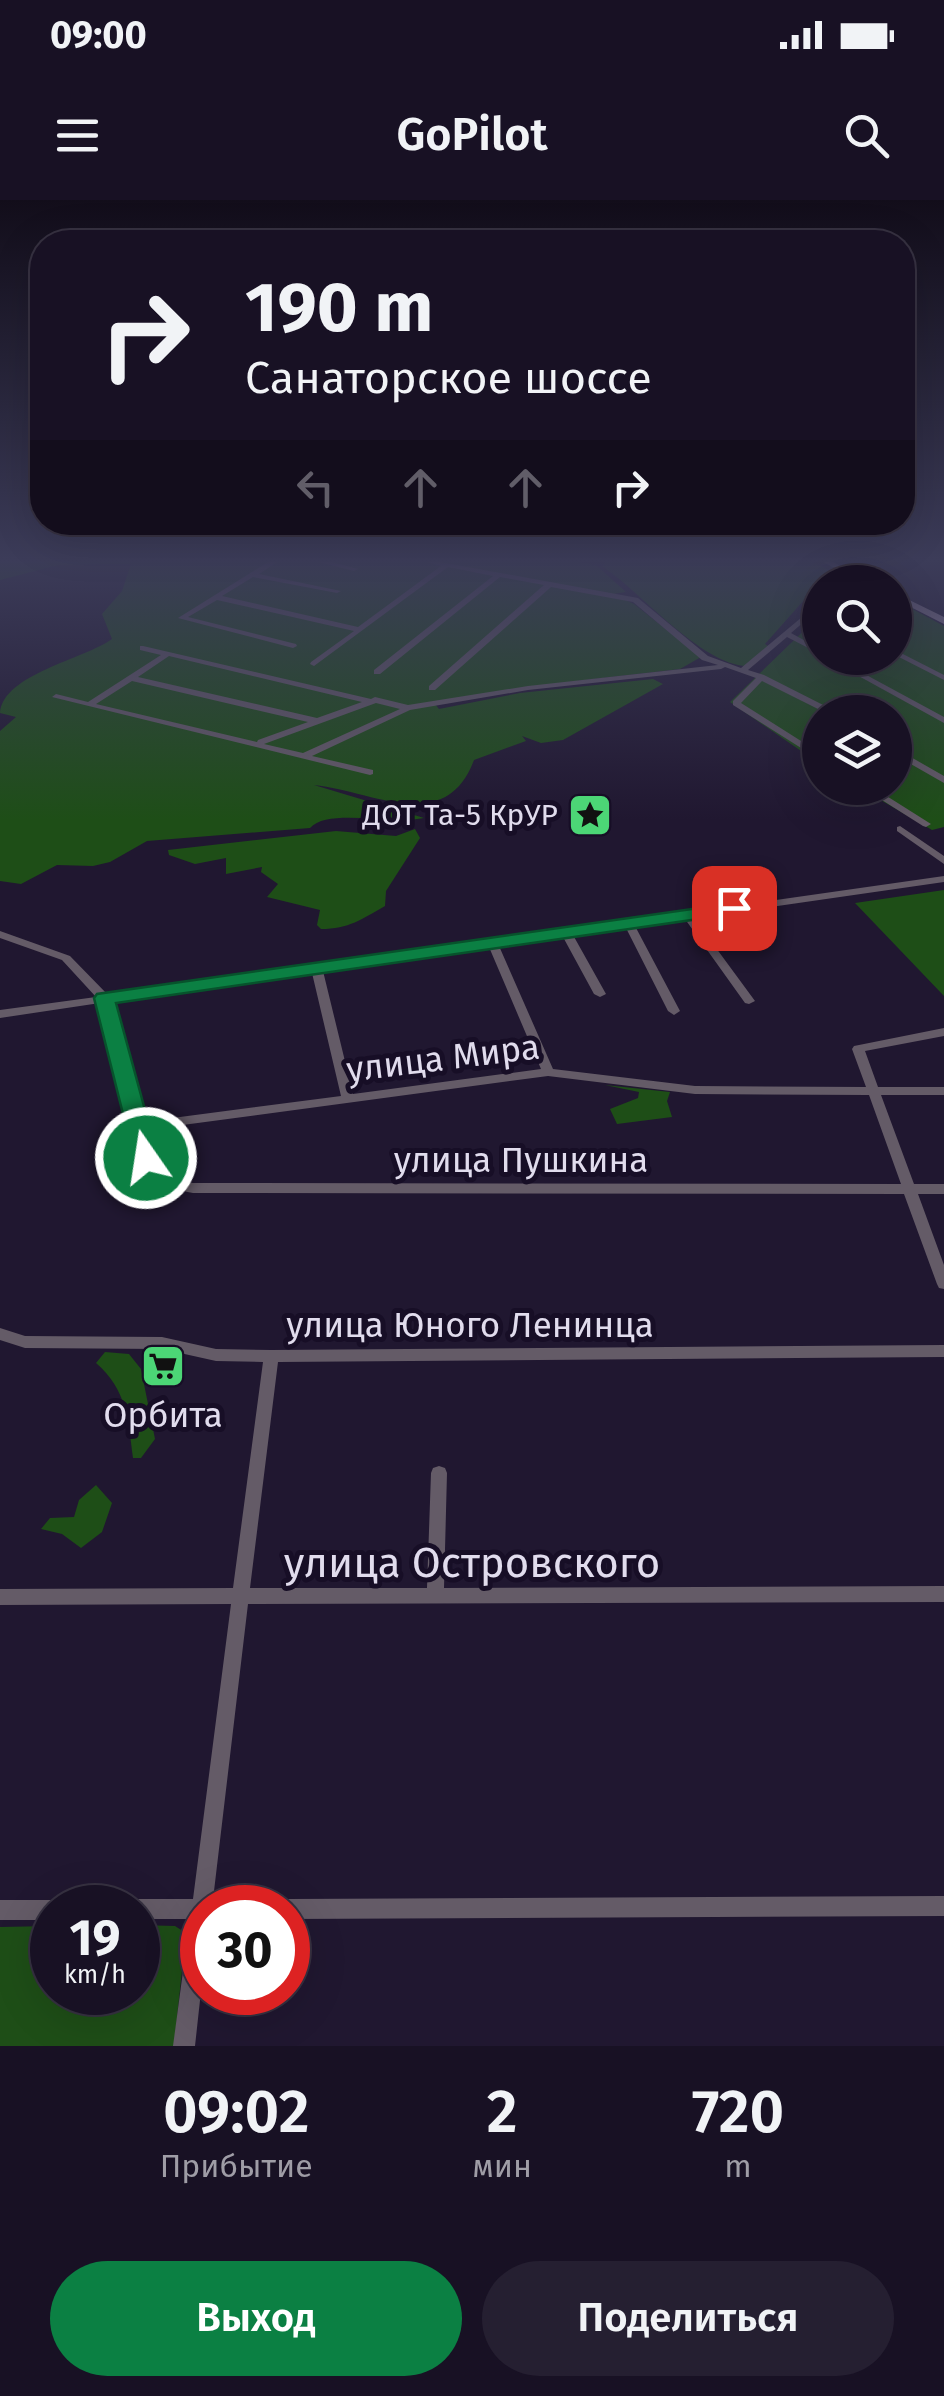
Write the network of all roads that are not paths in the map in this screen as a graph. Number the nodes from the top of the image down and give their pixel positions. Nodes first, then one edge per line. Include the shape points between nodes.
1 (144, 648) dead end
2 (335, 648) edge
3 (407, 648) edge
4 (477, 648) edge
5 (697, 648) edge
6 (769, 648) edge
7 (168, 653) junction
8 (912, 661) edge
9 (314, 664) dead end
10 (720, 666) junction
11 (744, 670) junction
12 (377, 672) dead end
13 (861, 675) edge
14 (761, 677) junction
15 (132, 678) junction
16 (944, 678) edge
17 (432, 688) dead end
18 (802, 695) edge
19 (56, 697) dead end
20 (370, 701) junction
21 (90, 704) junction
22 (408, 708) junction
23 (944, 720) edge
24 (316, 721) junction
25 (258, 743) junction
26 (802, 746) edge
27 (306, 756) junction
28 (912, 761) edge
29 (370, 772) dead end
30 (944, 780) edge
31 (895, 805) edge
32 (944, 821) edge
33 (926, 824) junction
34 (944, 861) edge
35 (944, 879) edge
36 (687, 915) junction
37 (629, 924) junction
38 (566, 932) junction
39 (0, 934) edge
40 (493, 944) junction
41 (316, 967) junction
42 (600, 994) dead end
43 (104, 998) junction
44 (749, 1001) dead end
45 (674, 1011) dead end
46 (0, 1014) edge
47 (944, 1032) edge
48 (548, 1072) junction
49 (944, 1091) edge
50 (876, 1092) junction
51 (348, 1099) junction
52 (138, 1126) junction
53 (910, 1189) junction
54 (944, 1189) edge
55 (944, 1284) edge
56 (0, 1334) edge
57 (944, 1351) edge
58 (271, 1356) junction
59 (439, 1473) dead end
60 (944, 1594) edge
61 (0, 1597) edge
62 (434, 1597) junction
63 (240, 1600) junction
64 (205, 1885) edge
65 (944, 1906) edge
66 (310, 1909) edge
67 (0, 1910) edge
68 (30, 1910) edge
69 (188, 2015) edge
70 (184, 2046) edge

1 - 7 street
2 - 9 street
3 - 12 street
4 - 17 street
5 - 10 street
6 - 11 street
7 - 15 street
7 - 20 street
8 - 16 street
10 - 11 street
10 - 22 street
11 - 14 street
13 - 23 street
14 - 18 street
14 - 26 street via 736,704
15 - 21 street
15 - 24 street
19 - 21 street
20 - 22 street
20 - 24 street
21 - 25 street
22 - 27 street
24 - 25 street
25 - 27 street
27 - 29 street
28 - 30 street
31 - 33 street
32 - 33 street
33 - 34 street via 900,830
35 - 36 street
36 - 37 street
36 - 44 street
37 - 38 street
37 - 45 street
38 - 40 street
38 - 42 street
39 - 43 street via 66,958
40 - 41 street
40 - 48 street
41 - 43 street
41 - 51 street
43 - 46 street
43 - 52 street
47 - 50 street via 858,1049
48 - 50 street, улица Мира via 695,1090
48 - 51 street, улица Мира
49 - 50 street, улица Мира
50 - 53 street
51 - 52 street, улица Мира
52 - 53 street, улица Пушкина via 154,1178 193,1188
53 - 54 street, улица Пушкина
53 - 55 street
56 - 58 street, улица Юного Ленинца via 26,1342 162,1343 216,1355
57 - 58 street, улица Юного Ленинца
58 - 63 street
59 - 62 street
60 - 62 street, улица Островского
61 - 63 street, улица Островского
62 - 63 street, улица Островского
63 - 64 street
65 - 66 street
67 - 68 street
69 - 70 street

